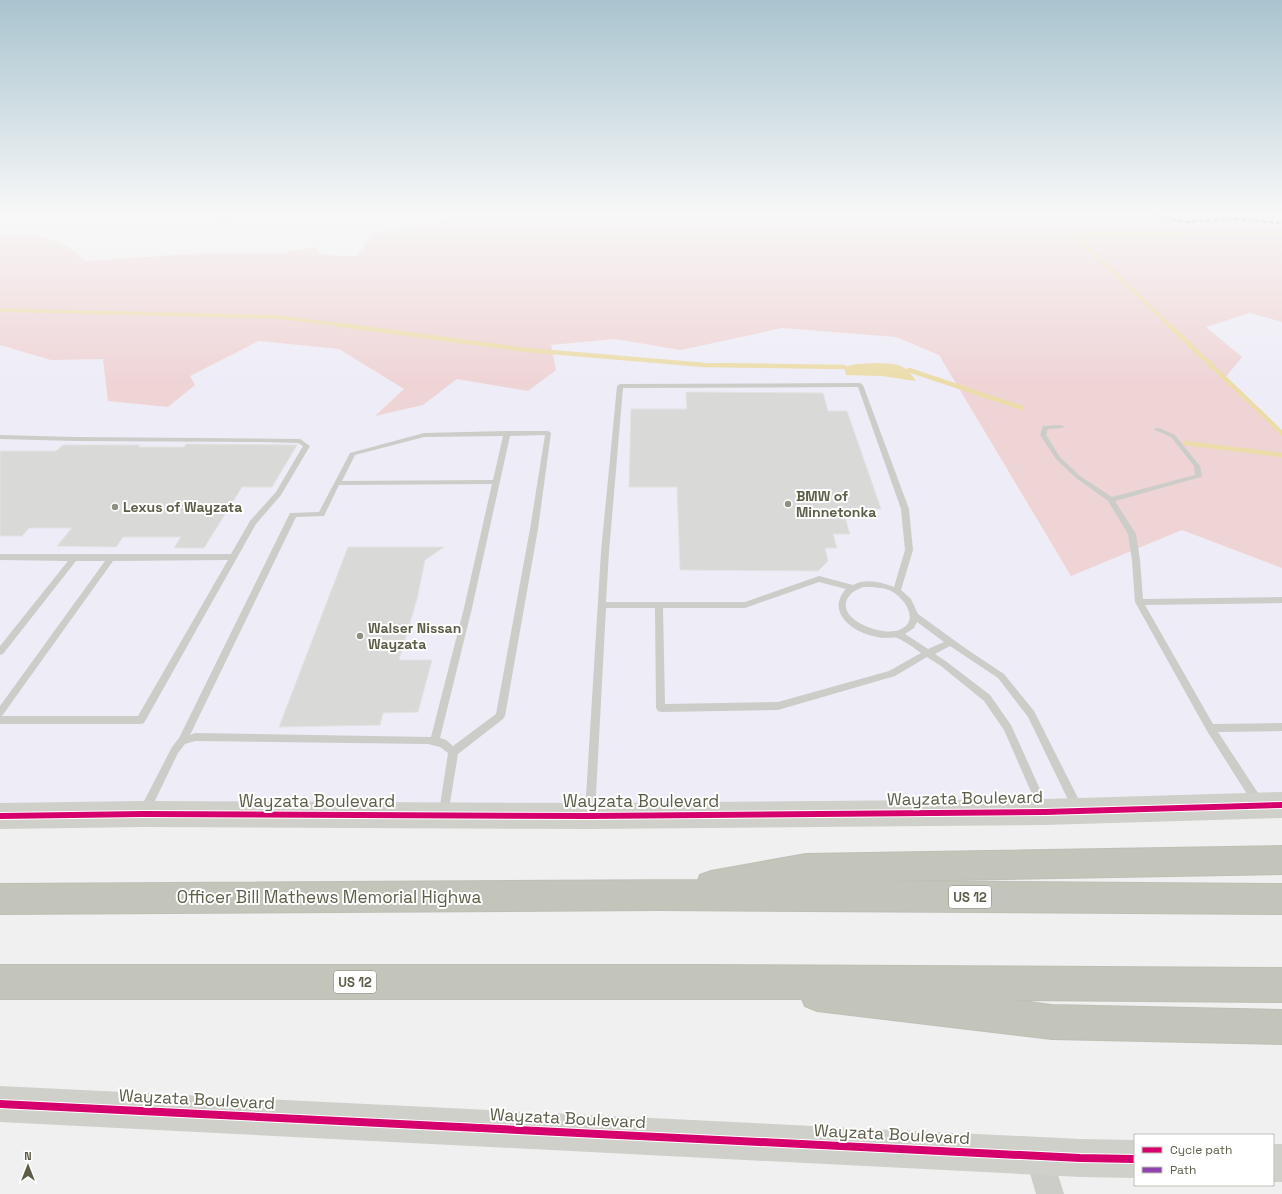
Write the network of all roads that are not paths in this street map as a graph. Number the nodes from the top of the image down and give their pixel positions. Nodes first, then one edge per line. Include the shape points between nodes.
1 (1061, 428) dead end
2 (1157, 429) dead end
3 (507, 433) junction
4 (0, 437) edge
5 (496, 482) junction
6 (337, 483) junction
7 (1110, 500) junction
8 (234, 557) junction
9 (0, 558) edge
10 (74, 558) junction
11 (111, 558) junction
12 (852, 588) junction
13 (897, 591) junction
14 (1282, 600) edge
15 (1139, 602) junction
16 (602, 605) junction
17 (659, 605) junction
18 (914, 615) junction
19 (898, 634) junction
20 (951, 642) junction
21 (0, 652) edge
22 (928, 653) junction
23 (0, 713) edge
24 (0, 720) edge
25 (1282, 727) edge
26 (1210, 728) junction
27 (182, 741) junction
28 (435, 741) junction
29 (453, 752) junction
30 (1271, 806) edge
31 (1079, 811) junction
32 (1045, 812) junction
33 (143, 814) junction
34 (444, 815) junction
35 (0, 816) edge
36 (590, 816) junction
37 (1282, 860) edge
38 (659, 895) junction
39 (0, 899) edge
40 (1282, 899) edge
41 (0, 982) edge
42 (710, 982) junction
43 (1282, 985) edge
44 (1282, 1027) edge
45 (0, 1104) edge
46 (1040, 1156) junction
47 (1134, 1159) edge
48 (1050, 1194) edge

1 - 7 lane via 1045,427 1043,435 1058,458 1078,477
2 - 7 lane via 1173,436 1197,466 1199,476
3 - 5 lane
3 - 6 lane via 424,435 352,454
3 - 29 lane via 548,433 534,529 500,716
4 - 8 lane via 54,440 300,441 307,446 279,493 253,523
5 - 6 lane
5 - 28 lane
6 - 27 lane via 321,514 293,515
7 - 15 lane via 1132,534
8 - 11 lane
8 - 24 lane via 142,720
9 - 10 lane
10 - 11 lane
10 - 21 lane
11 - 23 lane
12 - 13 lane via 862,584 873,584
12 - 17 lane via 819,579 745,605
12 - 19 lane via 842,601 846,617 864,630 875,634
13 - 16 lane via 909,550 905,509 860,386 620,386
13 - 18 lane via 906,597
14 - 15 lane
15 - 26 lane
16 - 17 lane
16 - 36 lane
17 - 22 lane via 661,708 778,706 892,674
18 - 19 lane via 913,623
18 - 20 lane
19 - 22 lane
20 - 22 lane
20 - 31 lane via 1001,676 1031,714
22 - 32 lane via 987,698 1008,728
25 - 26 lane
26 - 30 lane
27 - 28 lane via 195,737
27 - 33 lane
28 - 29 lane via 443,743
29 - 34 lane
30 - 31 street, Wayzata Boulevard
31 - 32 street, Wayzata Boulevard
32 - 36 street, Wayzata Boulevard
33 - 34 street, Wayzata Boulevard
33 - 35 street, Wayzata Boulevard
34 - 36 street, Wayzata Boulevard
37 - 38 highway via 806,868
38 - 39 highway, Officer Bill Mathews Memorial Highwa / US 12
38 - 40 highway, US 12
41 - 42 highway, US 12
42 - 43 highway, US 12
42 - 44 highway via 1052,1022
45 - 46 street, Wayzata Boulevard
46 - 47 street, Wayzata Boulevard
46 - 48 street

